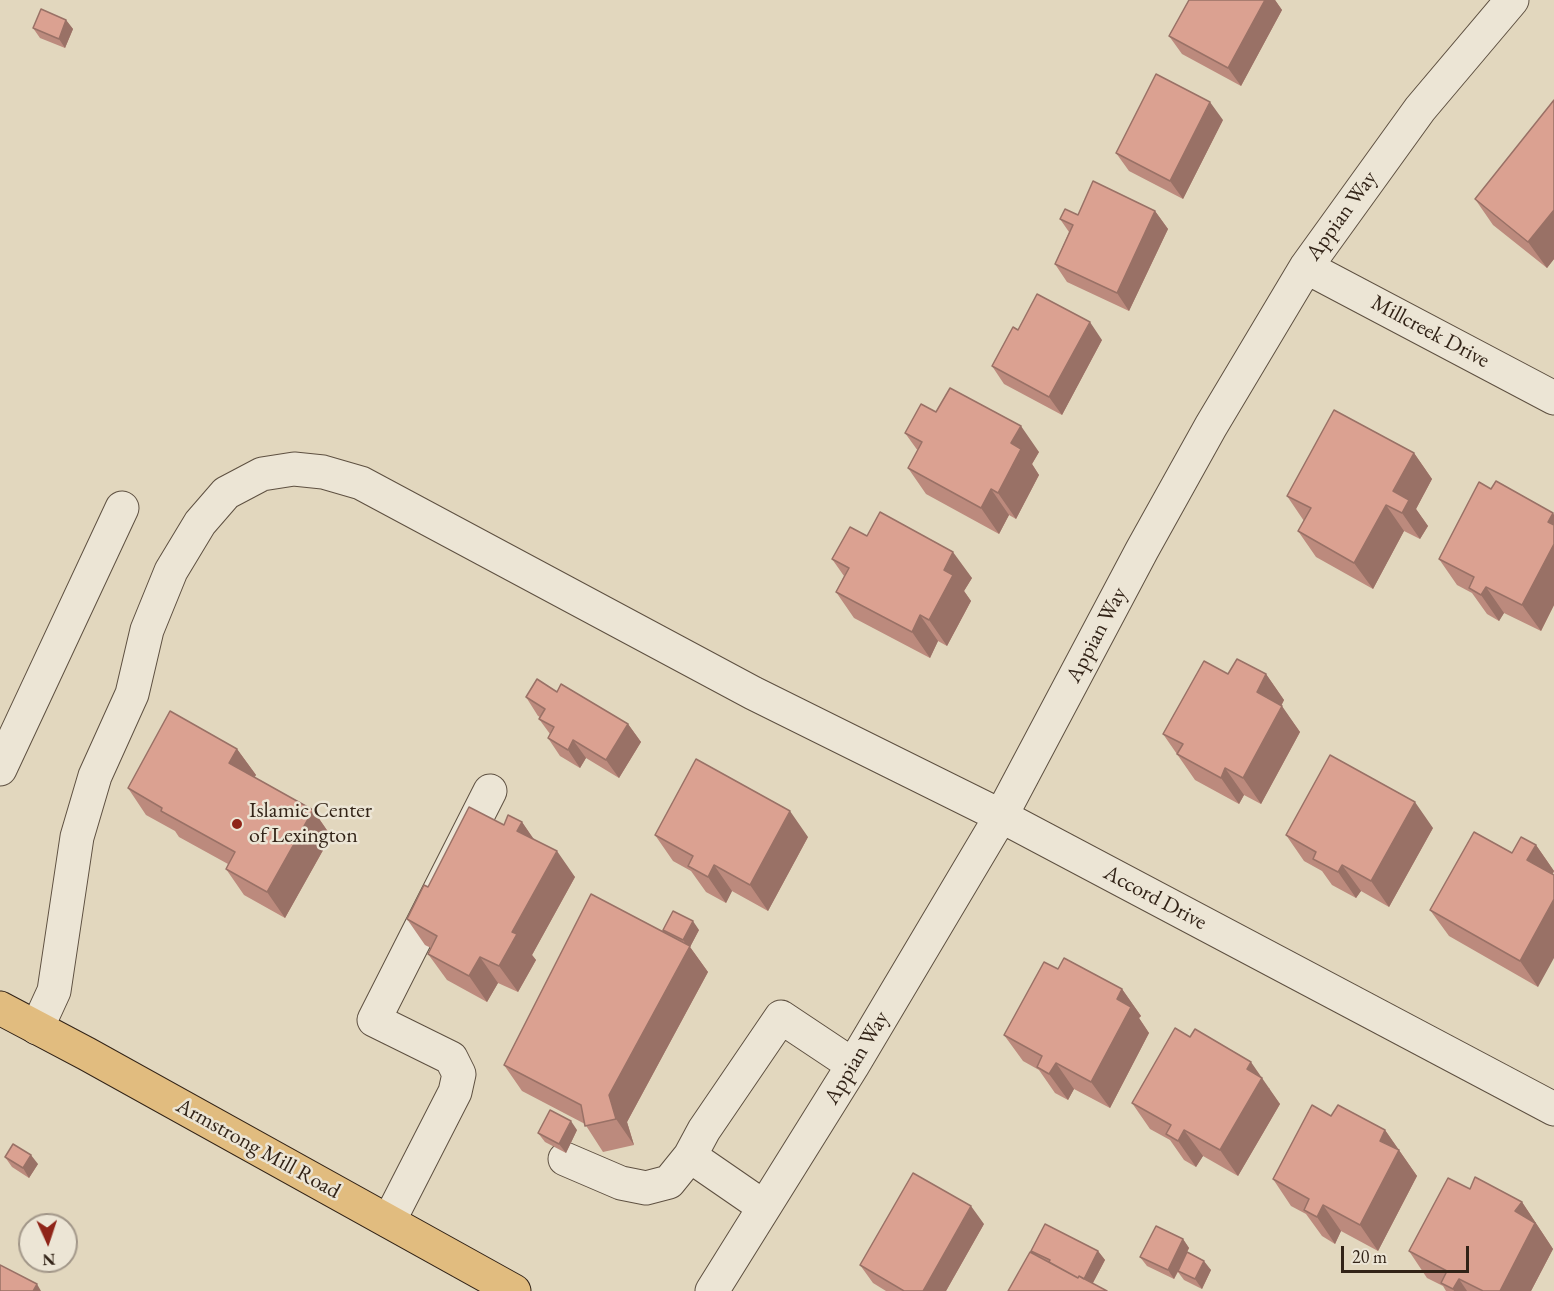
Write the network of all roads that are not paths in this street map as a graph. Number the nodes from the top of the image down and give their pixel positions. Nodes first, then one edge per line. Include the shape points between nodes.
1 (1512, 0) edge
2 (1305, 267) junction
3 (1554, 398) edge
4 (122, 508) dead end
5 (0, 769) edge
6 (490, 791) dead end
7 (1001, 816) junction
8 (0, 1008) edge
9 (37, 1028) junction
10 (853, 1065) junction
11 (1554, 1109) edge
12 (690, 1156) junction
13 (565, 1159) dead end
14 (765, 1207) junction
15 (389, 1221) junction
16 (514, 1291) edge
17 (712, 1291) edge

1 - 2 street, Appian Way via 1420,109
2 - 3 street, Millcreek Drive
2 - 7 street, Appian Way via 1194,457
4 - 5 street
6 - 15 street via 374,1020 451,1058 459,1074 455,1092
7 - 9 street, Accord Drive via 753,693 361,483 294,469 262,474 226,493 200,523 167,581 147,630 132,694 95,776 77,837 54,991
7 - 10 street, Appian Way
7 - 11 street, Accord Drive
8 - 9 main road, Armstrong Mill Road
9 - 15 main road, Armstrong Mill Road
10 - 12 street via 781,1017
10 - 14 street, Appian Way
12 - 13 street via 669,1182 646,1188 621,1183
12 - 14 street
14 - 17 street, Appian Way
15 - 16 main road, Armstrong Mill Road

